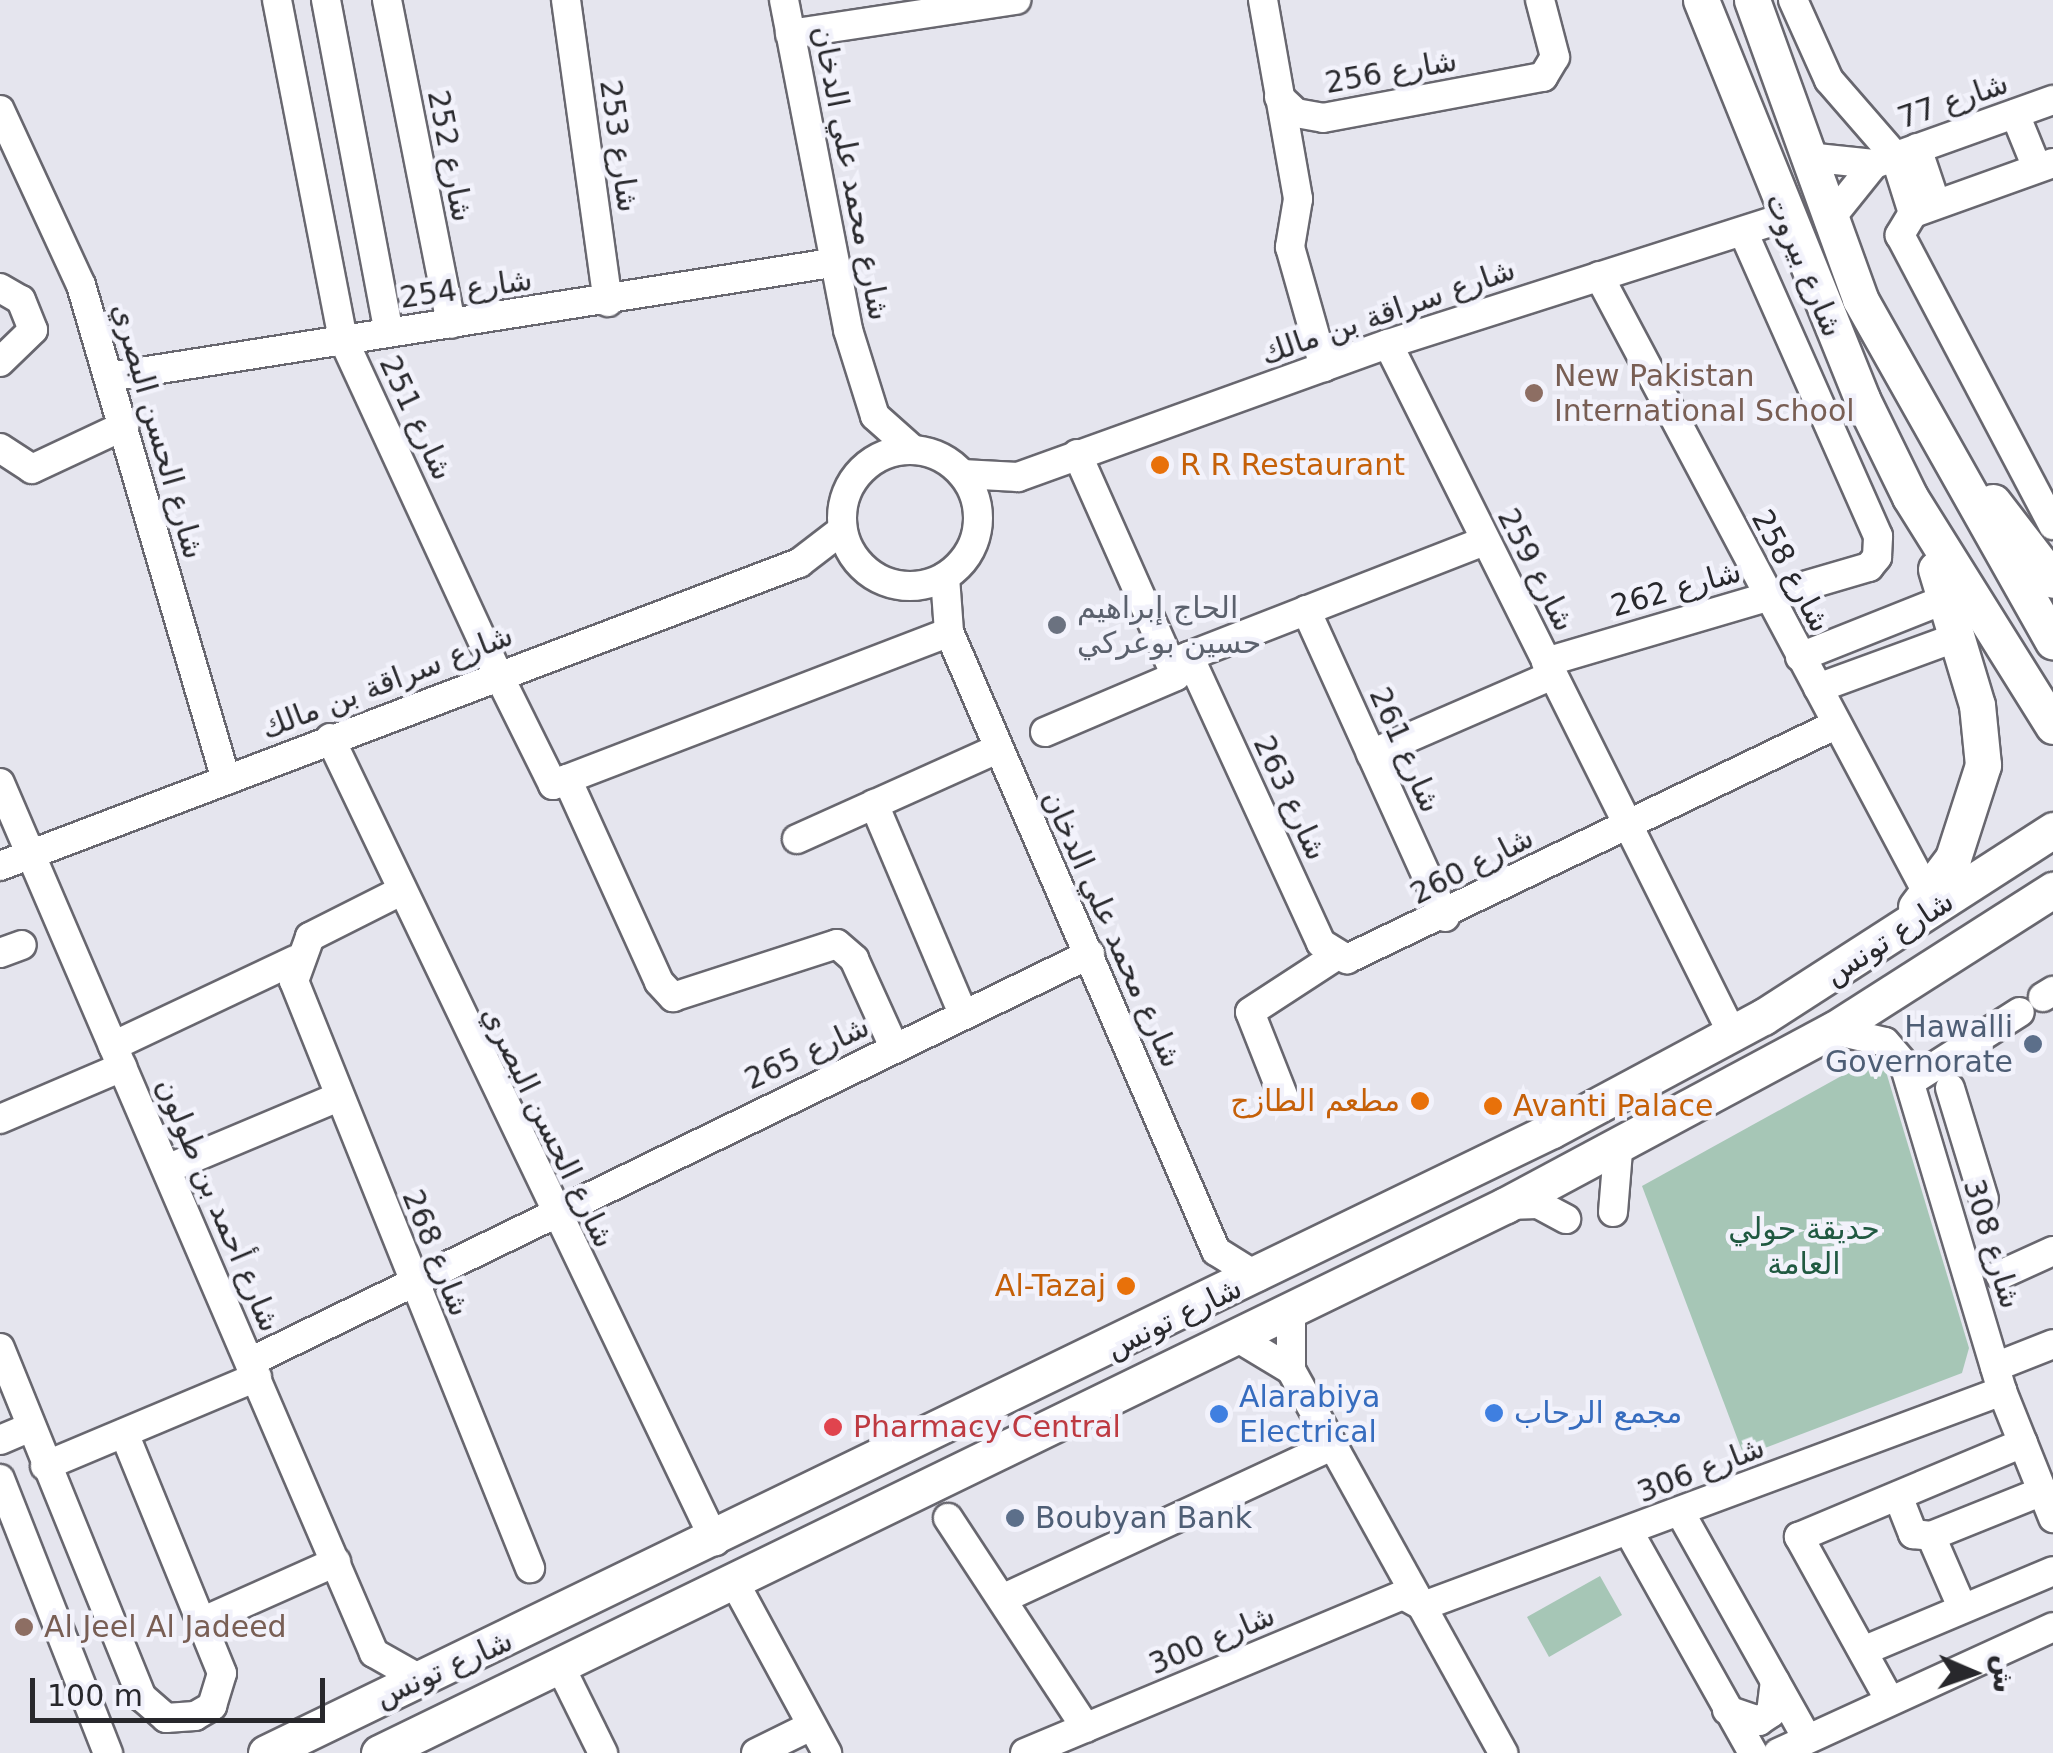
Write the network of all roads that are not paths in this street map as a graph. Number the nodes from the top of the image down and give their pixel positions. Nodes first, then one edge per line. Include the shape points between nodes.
1 (277, 0) edge
2 (326, 0) edge
3 (387, 0) edge
4 (566, 0) edge
5 (784, 0) edge
6 (1016, 0) edge
7 (1262, 0) edge
8 (1540, 0) edge
9 (1700, 0) edge
10 (1752, 0) edge
11 (1793, 0) edge
12 (790, 34) junction
13 (1279, 96) junction
14 (2053, 100) edge
15 (2015, 114) junction
16 (3, 121) edge
17 (1895, 156) junction
18 (1808, 158) junction
19 (2045, 165) edge
20 (1924, 209) junction
21 (1782, 218) junction
22 (1830, 220) junction
23 (1742, 232) junction
24 (831, 263) junction
25 (1599, 276) junction
26 (0, 288) edge
27 (608, 302) junction
28 (450, 324) junction
29 (389, 332) junction
30 (344, 339) junction
31 (1388, 344) junction
32 (1888, 351) junction
33 (0, 362) edge
34 (1324, 367) junction
35 (110, 377) junction
36 (875, 416) junction
37 (124, 426) junction
38 (0, 448) edge
39 (912, 450) junction
40 (1077, 454) junction
41 (866, 466) junction
42 (962, 474) junction
43 (1018, 477) junction
44 (1910, 497) junction
45 (978, 520) junction
46 (2053, 526) edge
47 (842, 530) junction
48 (1484, 540) junction
49 (799, 563) junction
50 (860, 565) junction
51 (945, 577) junction
52 (2053, 580) edge
53 (907, 586) junction
54 (1767, 596) junction
55 (1946, 599) junction
56 (1306, 610) junction
57 (949, 632) junction
58 (1960, 636) junction
59 (2053, 641) edge
60 (1800, 656) junction
61 (1180, 660) junction
62 (1550, 669) junction
63 (498, 674) junction
64 (1818, 688) junction
65 (1837, 724) junction
66 (2053, 726) edge
67 (1045, 732) dead end
68 (330, 738) junction
69 (997, 748) junction
70 (1371, 754) junction
71 (226, 780) junction
72 (567, 780) junction
73 (0, 783) edge
74 (874, 804) junction
75 (1628, 824) junction
76 (2053, 830) edge
77 (798, 839) dead end
78 (29, 853) junction
79 (0, 866) edge
80 (2053, 890) edge
81 (399, 892) junction
82 (1929, 896) junction
83 (1445, 917) junction
84 (1090, 954) junction
85 (1339, 957) junction
86 (295, 960) junction
87 (1839, 971) junction
88 (2039, 1000) edge
89 (963, 1014) junction
90 (1833, 1030) junction
91 (1733, 1035) junction
92 (894, 1047) junction
93 (118, 1057) junction
94 (1911, 1085) junction
95 (338, 1097) junction
96 (1284, 1098) dead end
97 (0, 1119) edge
98 (1636, 1134) junction
99 (167, 1168) junction
100 (1943, 1193) junction
101 (1506, 1205) junction
102 (552, 1211) junction
103 (1613, 1212) dead end
104 (1566, 1218) dead end
105 (2053, 1251) edge
106 (1216, 1252) junction
107 (2000, 1275) dead end
108 (1258, 1277) junction
109 (411, 1279) junction
110 (1214, 1298) junction
111 (1291, 1314) junction
112 (1238, 1338) junction
113 (2053, 1344) edge
114 (0, 1348) edge
115 (253, 1369) junction
116 (1291, 1370) junction
117 (1998, 1379) junction
118 (953, 1425) junction
119 (30, 1427) junction
120 (124, 1433) junction
121 (0, 1440) edge
122 (2023, 1443) junction
123 (1332, 1446) junction
124 (45, 1466) junction
125 (0, 1479) edge
126 (1898, 1496) junction
127 (2048, 1505) edge
128 (783, 1507) junction
129 (1680, 1512) junction
130 (948, 1518) dead end
131 (849, 1528) junction
132 (1629, 1532) junction
133 (1931, 1536) junction
134 (714, 1541) junction
135 (336, 1562) junction
136 (530, 1568) dead end
137 (2053, 1571) edge
138 (736, 1586) junction
139 (1002, 1599) junction
140 (1961, 1605) junction
141 (1423, 1606) junction
142 (670, 1617) junction
143 (201, 1622) junction
144 (2053, 1627) edge
145 (1863, 1651) junction
146 (374, 1653) junction
147 (561, 1668) junction
148 (420, 1679) junction
149 (1774, 1681) junction
150 (1890, 1701) junction
151 (361, 1707) junction
152 (1727, 1710) junction
153 (811, 1726) junction
154 (1086, 1728) junction
155 (1807, 1738) junction
156 (390, 1751) edge
157 (108, 1753) edge
158 (266, 1753) edge
159 (603, 1753) edge
160 (756, 1753) edge
161 (827, 1753) edge
162 (1025, 1753) edge
163 (1503, 1753) edge
164 (1753, 1753) edge
165 (1778, 1753) edge

1 - 30 street, شارع 251
2 - 29 street
3 - 28 street, شارع 252
4 - 27 street, شارع 253
5 - 12 street, شارع محمد علي الدخان
6 - 12 street
7 - 13 street, شارع 256
8 - 13 street, شارع 256 via 1554,57 1543,77 1323,118 1296,113
9 - 21 main road, شارع بيروت
10 - 18 main road, شارع بيروت
11 - 17 street via 1830,80
12 - 24 street, شارع محمد علي الدخان
13 - 34 street via 1298,199 1290,248
14 - 15 street, شارع 77
15 - 17 street, شارع 77
15 - 19 street
16 - 35 street, شارع الحسن البصري via 81,284
17 - 18 street, شارع 77
17 - 20 street
17 - 22 street, شارع 77
18 - 22 main road, شارع بيروت
19 - 20 street
20 - 46 street via 1901,228 1906,251
21 - 23 street, شارع سراقة بن مالك
21 - 44 main road, شارع بيروت
22 - 32 main road, شارع بيروت
23 - 25 street, شارع سراقة بن مالك
23 - 54 street, شارع 262 via 1880,548 1868,567
24 - 27 street, شارع 254
24 - 36 street, شارع محمد علي الدخان
25 - 31 street, شارع سراقة بن مالك
25 - 54 street, شارع 258
26 - 33 street via 21,300 33,330
27 - 28 street, شارع 254
28 - 29 street, شارع 254
29 - 30 street, شارع 254
30 - 35 street, شارع 254
30 - 63 street, شارع 251
31 - 34 street, شارع سراقة بن مالك
31 - 48 street, شارع 259
32 - 52 main road
32 - 59 main road, شارع بيروت
34 - 40 street, شارع سراقة بن مالك
35 - 37 street, شارع الحسن البصري
36 - 39 street
36 - 41 street, شارع محمد علي الدخان
37 - 38 street via 32,469
37 - 71 street, شارع الحسن البصري
39 - 41 street
39 - 42 street
40 - 43 street, شارع سراقة بن مالك
40 - 61 street, شارع 263
41 - 47 street via 848,490
42 - 43 street, شارع سراقة بن مالك
42 - 45 street
43 - 45 street, شارع سراقة بن مالك
44 - 55 main road
44 - 66 main road, شارع بيروت
45 - 51 street via 972,546
47 - 49 street, شارع سراقة بن مالك
47 - 50 street
48 - 56 street
48 - 62 street, شارع 259
49 - 50 street, شارع سراقة بن مالك
49 - 63 street, شارع سراقة بن مالك
50 - 53 street
51 - 53 street
51 - 57 street, شارع محمد علي الدخان
53 - 57 street, شارع محمد علي الدخان
54 - 60 street, شارع 258
54 - 62 street, شارع 262
55 - 58 main road
55 - 60 street
56 - 61 street
56 - 70 street, شارع 261
57 - 69 street, شارع محمد علي الدخان
57 - 72 street
58 - 64 street
58 - 82 main road via 1982,766 1971,816
60 - 64 street, شارع 258
61 - 67 street via 1176,676
61 - 85 street, شارع 263 via 1321,944
62 - 70 street, شارع 262
62 - 75 street, شارع 259
63 - 68 street, شارع سراقة بن مالك
63 - 72 street, شارع 251 via 553,785
64 - 65 street, شارع 258
65 - 75 street, شارع 260
65 - 82 street, شارع 258
68 - 71 street, شارع سراقة بن مالك
68 - 81 street, شارع الحسن البصري
69 - 74 street
69 - 84 street, شارع محمد علي الدخان
70 - 83 street, شارع 261
71 - 78 street, شارع سراقة بن مالك
72 - 92 street via 672,997 837,944 854,959
73 - 78 street, شارع أحمد بن طولون
74 - 77 street
74 - 89 street
75 - 83 street, شارع 260
75 - 91 street
76 - 87 main road, شارع تونس
78 - 79 street, شارع سراقة بن مالك
78 - 93 street, شارع أحمد بن طولون
80 - 90 main road, شارع تونس
81 - 86 street via 310,937
81 - 102 street, شارع الحسن البصري
82 - 87 main road
83 - 85 street, شارع 260
84 - 89 street, شارع 265
84 - 106 street, شارع محمد علي الدخان
85 - 96 street, شارع 260 via 1250,1012
86 - 93 street
86 - 95 street, شارع 268 via 299,1000
87 - 91 main road, شارع تونس
88 - 94 street
89 - 92 street, شارع 265
90 - 94 street via 1885,1042
90 - 98 main road, شارع تونس
91 - 108 main road, شارع تونس
92 - 102 street, شارع 265
93 - 97 street
93 - 99 street, شارع أحمد بن طولون
94 - 100 street, شارع 308
94 - 100 street via 1952,1093 1982,1190
95 - 99 street
95 - 109 street, شارع 268
98 - 101 main road, شارع تونس
98 - 103 street via 1618,1151
99 - 115 street, شارع أحمد بن طولون
100 - 117 street, شارع 308
101 - 104 street via 1538,1204
101 - 111 main road, شارع تونس
102 - 109 street, شارع 265
102 - 134 street, شارع الحسن البصري
105 - 107 street
106 - 108 street
106 - 110 street, شارع محمد علي الدخان
108 - 110 main road, شارع تونس
109 - 115 street, شارع 265
109 - 136 street, شارع 268
110 - 118 main road, شارع تونس
111 - 112 main road, شارع تونس
111 - 116 street
112 - 116 street
112 - 131 main road, شارع تونس
113 - 117 street, شارع 306
114 - 119 street
115 - 120 street, شارع 265
115 - 135 street, شارع أحمد بن طولون
116 - 123 street
117 - 122 street, شارع 308
117 - 129 street, شارع 306
118 - 128 main road, شارع تونس
118 - 131 main road via 920,1466 838,1508
119 - 121 street
119 - 124 street
120 - 124 street, شارع 265
120 - 143 street
122 - 126 street
122 - 127 street, شارع 308
123 - 139 street
123 - 141 street
124 - 143 street via 142,1697 166,1718 212,1706 222,1686
125 - 157 street
126 - 133 street via 1914,1534
126 - 145 street via 1799,1537
127 - 133 street
128 - 134 main road, شارع تونس
128 - 142 main road via 793,1536 690,1594
129 - 132 street, شارع 306
129 - 149 street
130 - 139 street
131 - 138 main road, شارع تونس
132 - 141 street, شارع 306
132 - 152 street
133 - 140 street
134 - 148 main road, شارع تونس
135 - 143 street
135 - 146 street, شارع أحمد بن طولون
137 - 140 street
138 - 142 main road, شارع تونس
138 - 153 street
139 - 154 street
140 - 145 street
141 - 154 street, شارع 300 via 1403,1596
141 - 163 street
142 - 147 main road, شارع تونس
144 - 150 street
145 - 150 street
146 - 148 street
146 - 151 street
147 - 156 main road, شارع تونس
147 - 159 street
148 - 151 main road, شارع تونس
149 - 152 street via 1771,1713 1759,1720
149 - 155 street
150 - 155 street
151 - 158 main road, شارع تونس
152 - 164 street
153 - 160 street
153 - 161 street
154 - 162 street, شارع 300
155 - 165 street

